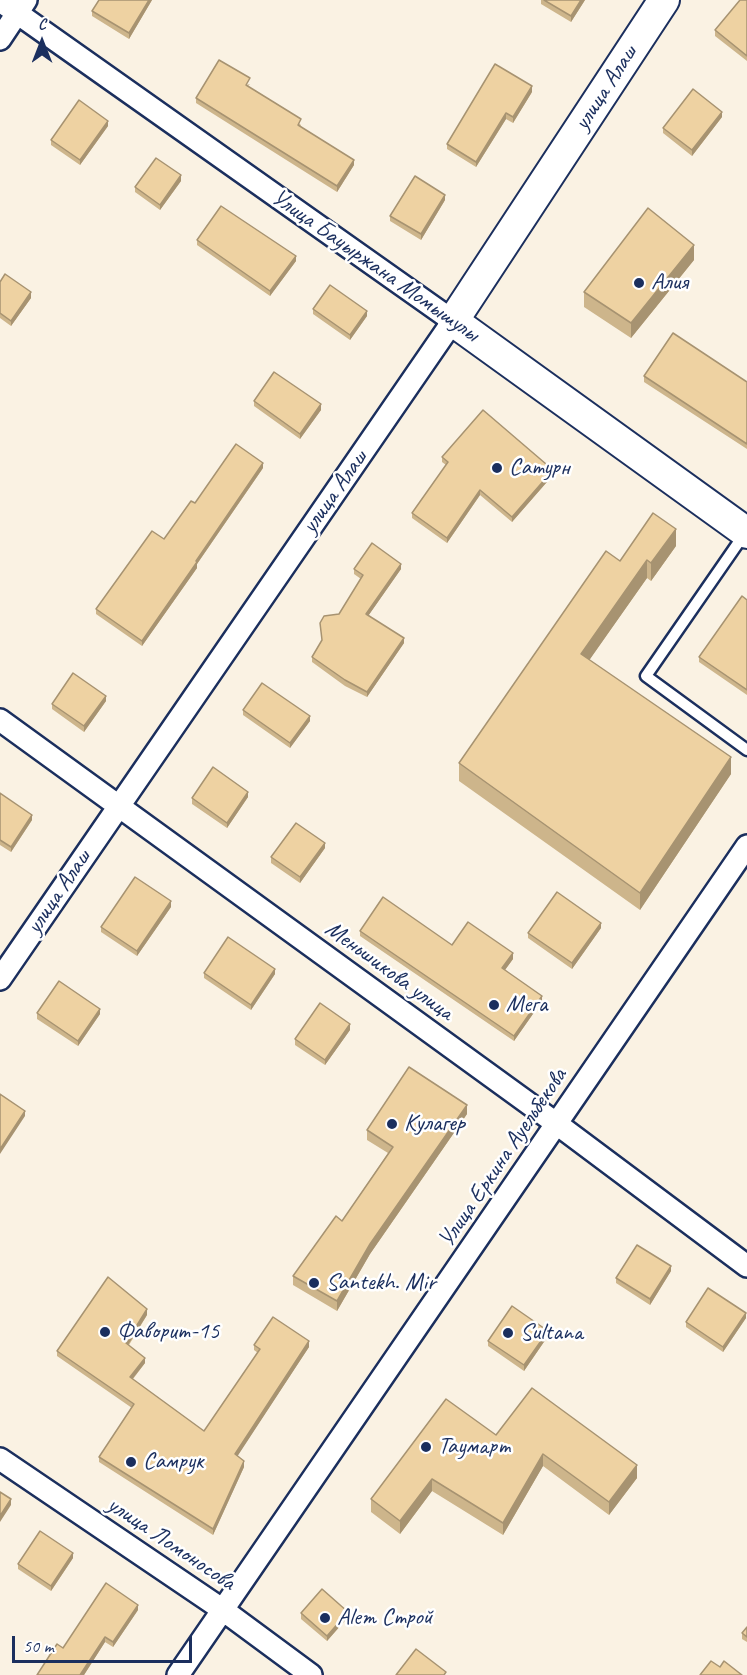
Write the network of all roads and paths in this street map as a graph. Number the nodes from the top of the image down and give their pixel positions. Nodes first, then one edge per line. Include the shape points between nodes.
1 (664, 0) edge
2 (14, 4) edge
3 (0, 39) edge
4 (453, 321) junction
5 (746, 532) edge
6 (0, 720) edge
7 (747, 750) edge
8 (117, 807) junction
9 (747, 846) edge
10 (0, 980) edge
11 (557, 1124) junction
12 (747, 1266) edge
13 (0, 1459) edge
14 (223, 1610) junction
15 (177, 1675) edge
16 (312, 1675) edge

1 - 4 street, улица Алаш
2 - 3 street
2 - 4 street, Улица Бауыржана Момышулы
4 - 5 street, Улица Бауыржана Момышулы
4 - 8 street, улица Алаш
5 - 7 lane via 646,676
6 - 8 street, Меньшикова улица
8 - 10 street, улица Алаш
8 - 11 street, Меньшикова улица
9 - 11 street, Улица Еркина Ауельбекова
11 - 12 street, Меньшикова улица
11 - 14 street, Улица Еркина Ауельбекова
13 - 14 street, улица Ломоносова
14 - 15 street, Улица Еркина Ауельбекова
14 - 16 street, улица Ломоносова

